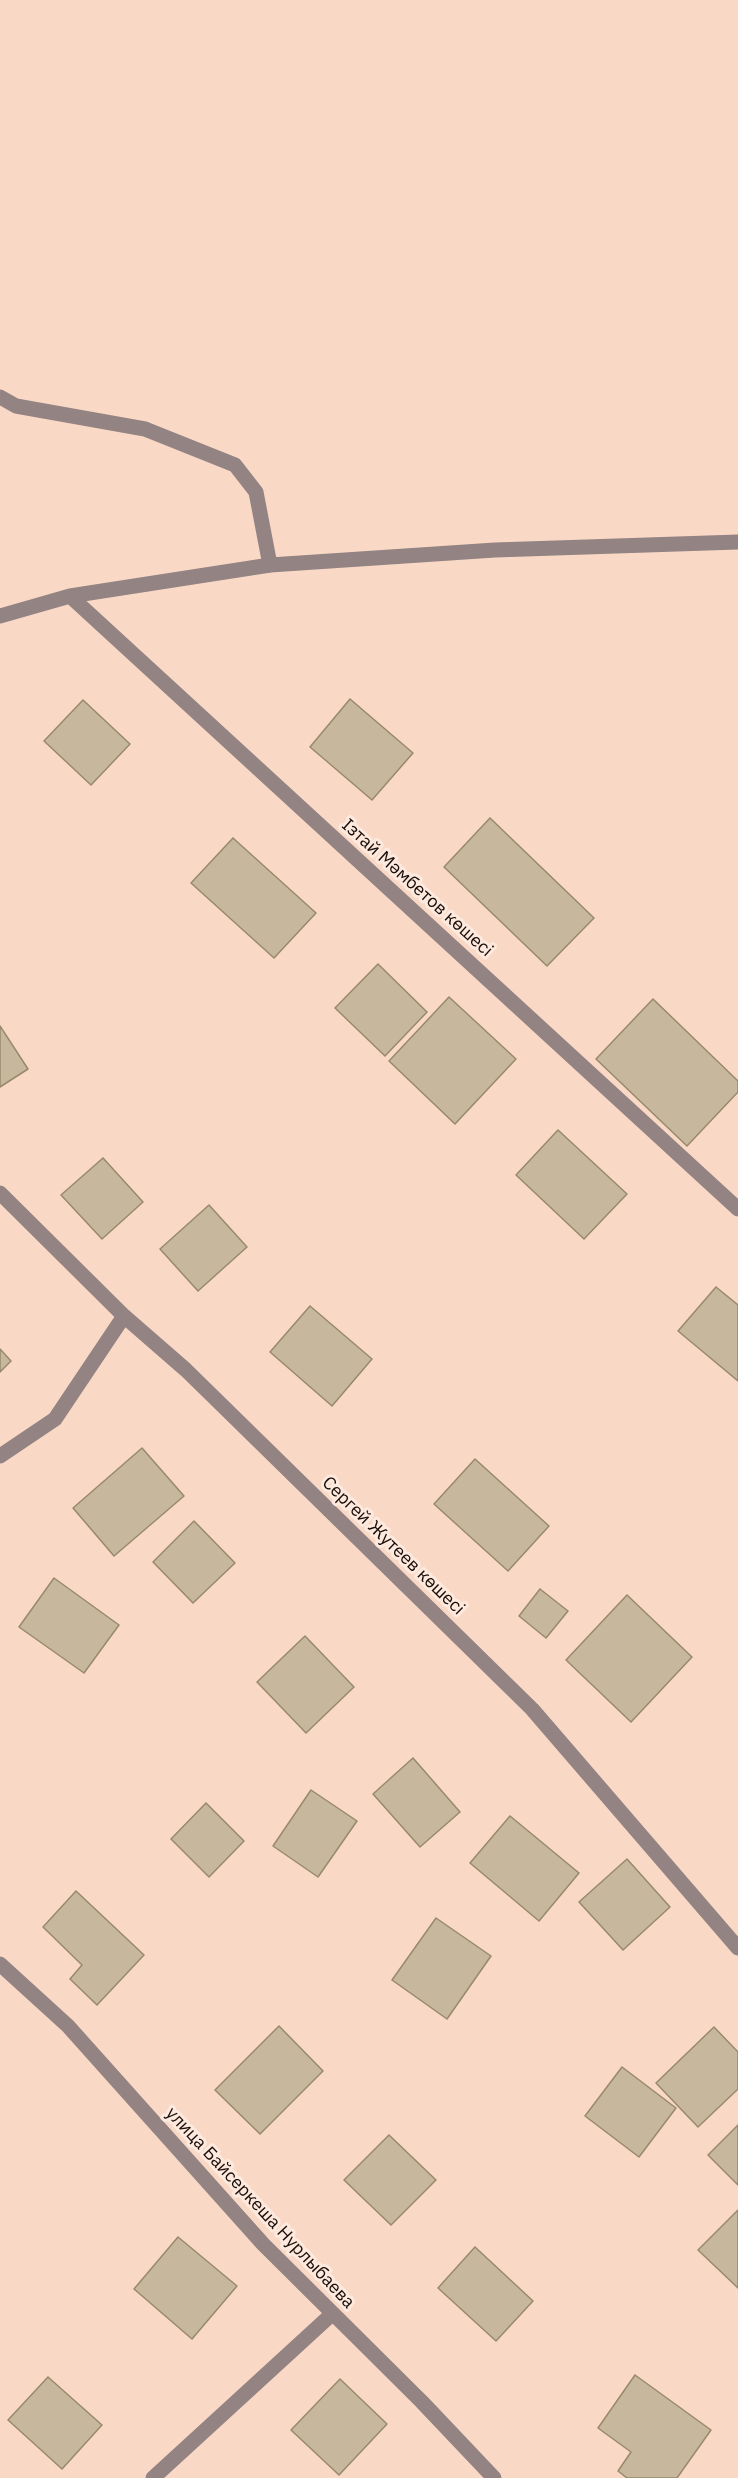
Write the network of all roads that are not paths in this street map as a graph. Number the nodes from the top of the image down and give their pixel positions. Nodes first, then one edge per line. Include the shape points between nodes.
1 (0, 397) edge
2 (738, 542) edge
3 (270, 565) junction
4 (70, 597) junction
5 (0, 616) edge
6 (0, 1193) edge
7 (738, 1209) edge
8 (124, 1316) junction
9 (0, 1456) edge
10 (738, 1948) edge
11 (0, 1964) edge
12 (332, 2314) junction
13 (153, 2478) edge
14 (494, 2478) edge

1 - 3 street via 16,406 145,429 235,465 256,492
2 - 3 street via 495,550
3 - 4 street
4 - 5 street
4 - 7 street, Ізтай Мәмбетов көшесі
6 - 8 street, Сергей Жутеев көшесі
8 - 9 street via 55,1419
8 - 10 street, Сергей Жутеев көшесі via 186,1370 532,1709
11 - 12 street, улица Байсеркеша Нурлыбаева via 68,2026 263,2244
12 - 13 street
12 - 14 street, улица Байсеркеша Нурлыбаева

